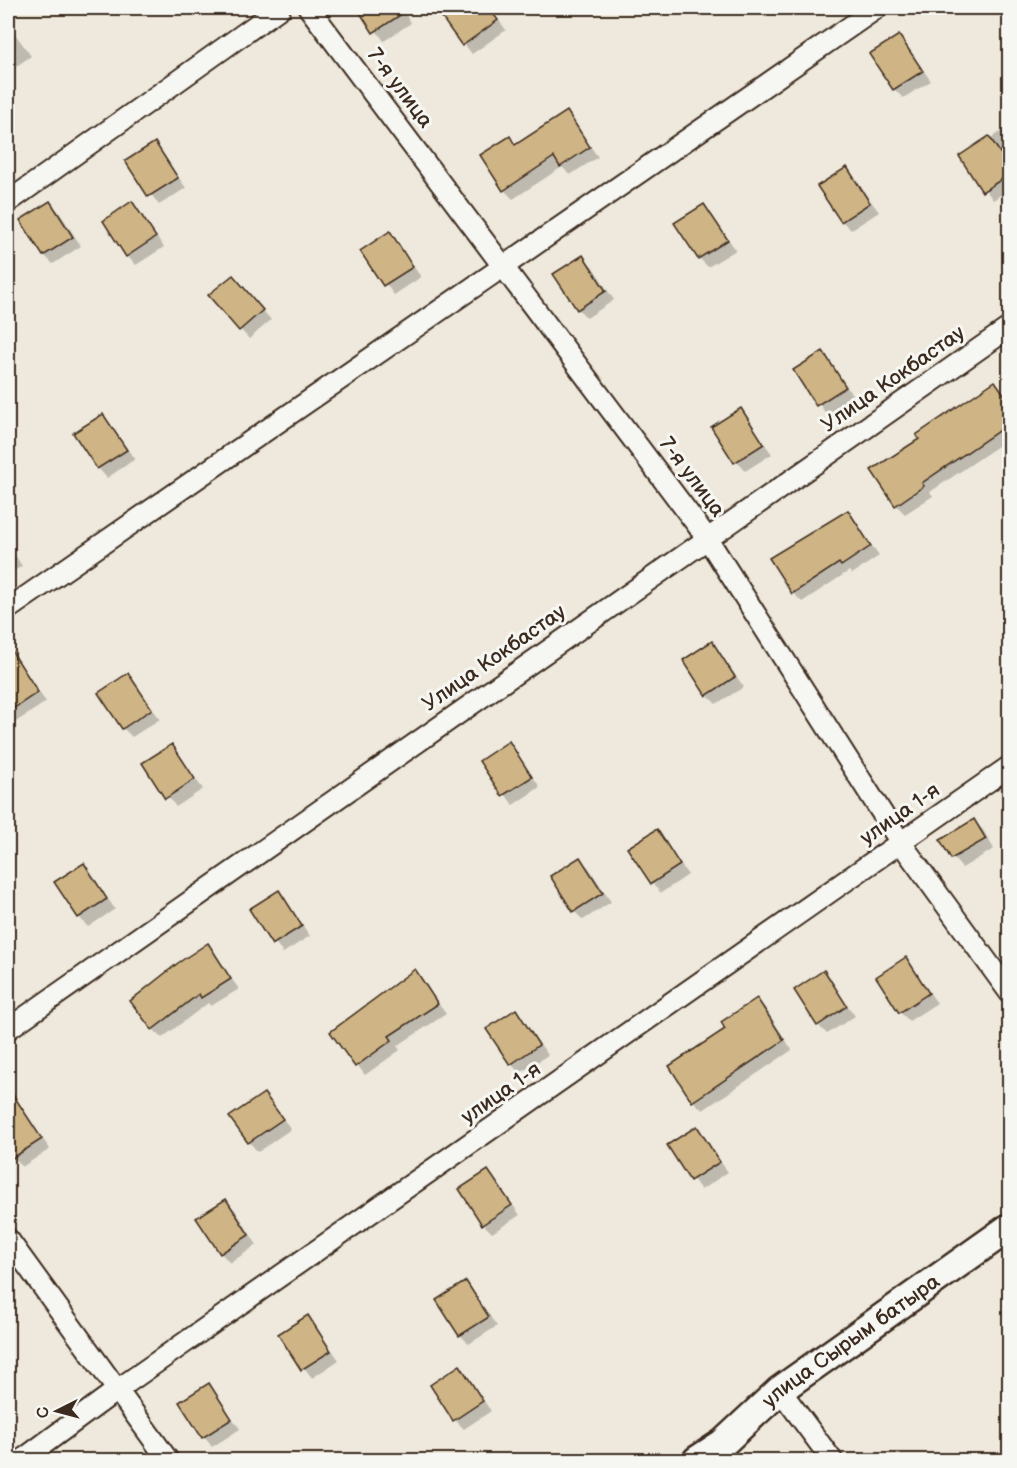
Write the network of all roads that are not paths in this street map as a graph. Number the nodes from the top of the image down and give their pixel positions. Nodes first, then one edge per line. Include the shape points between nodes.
1 (280, 8) edge
2 (309, 8) edge
3 (877, 8) edge
4 (8, 202) edge
5 (502, 264) junction
6 (1010, 327) edge
7 (707, 538) junction
8 (8, 609) edge
9 (1010, 766) edge
10 (901, 843) junction
11 (1010, 993) edge
12 (8, 1029) edge
13 (1010, 1227) edge
14 (8, 1239) edge
15 (117, 1390) junction
16 (780, 1390) junction
17 (22, 1461) edge
18 (168, 1461) edge
19 (697, 1461) edge
20 (832, 1461) edge

1 - 4 street
2 - 5 street, 7-я улица
3 - 5 street
5 - 7 street, 7-я улица
5 - 8 street
6 - 7 street, Улица Кокбастау
7 - 10 street, 7-я улица
7 - 12 street, Улица Кокбастау
9 - 10 street, улица 1-я
10 - 11 street, 7-я улица
10 - 15 street, улица 1-я
13 - 16 street, улица Сырым батыра
14 - 15 street
15 - 17 street, улица 1-я
15 - 18 street
16 - 19 street, улица Сырым батыра via 723,1443
16 - 20 street

